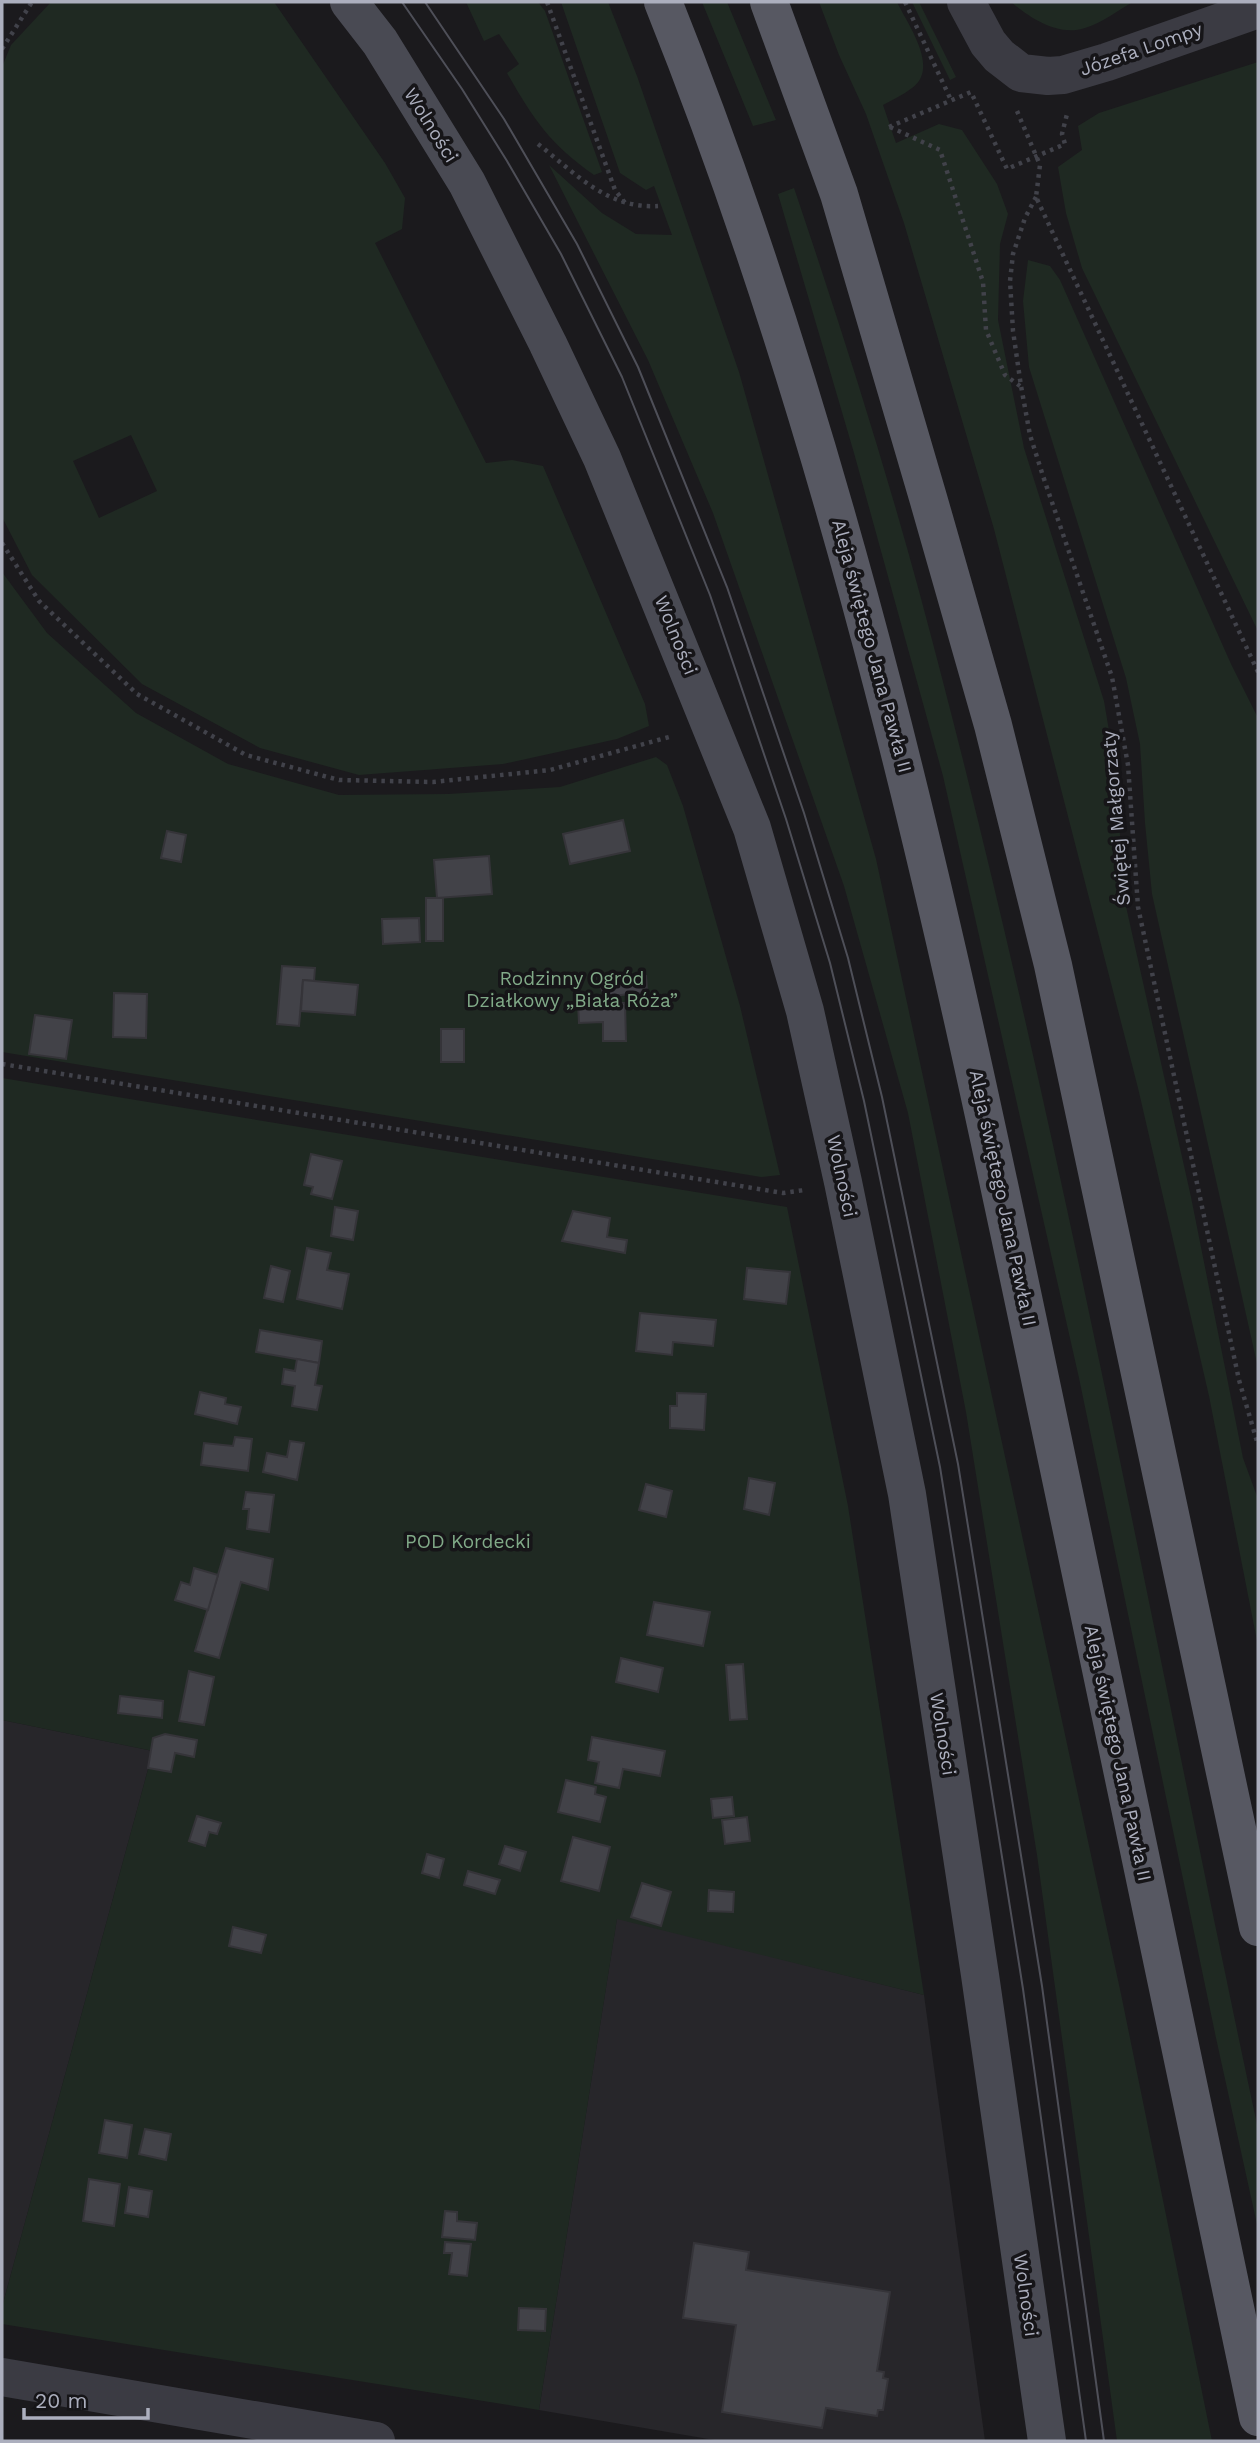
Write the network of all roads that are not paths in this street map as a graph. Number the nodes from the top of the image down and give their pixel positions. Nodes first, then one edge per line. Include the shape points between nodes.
1 (349, 2) edge
2 (663, 2) edge
3 (769, 2) edge
4 (966, 2) edge
5 (1258, 9) edge
6 (1258, 1927) edge
7 (2, 2377) edge
8 (1258, 2417) edge
9 (376, 2441) edge
10 (1047, 2441) edge

1 - 10 street, Wolności via 380,42 467,183 602,458 752,828 805,1011 906,1494
2 - 8 main road, Aleja świętego Jana Pawła II via 757,255 846,544 911,792 974,1062
3 - 6 main road via 839,194 993,725 1053,965
4 - 5 street, Józefa Lompy via 999,56 1021,73 1048,76 1079,71
7 - 9 street

